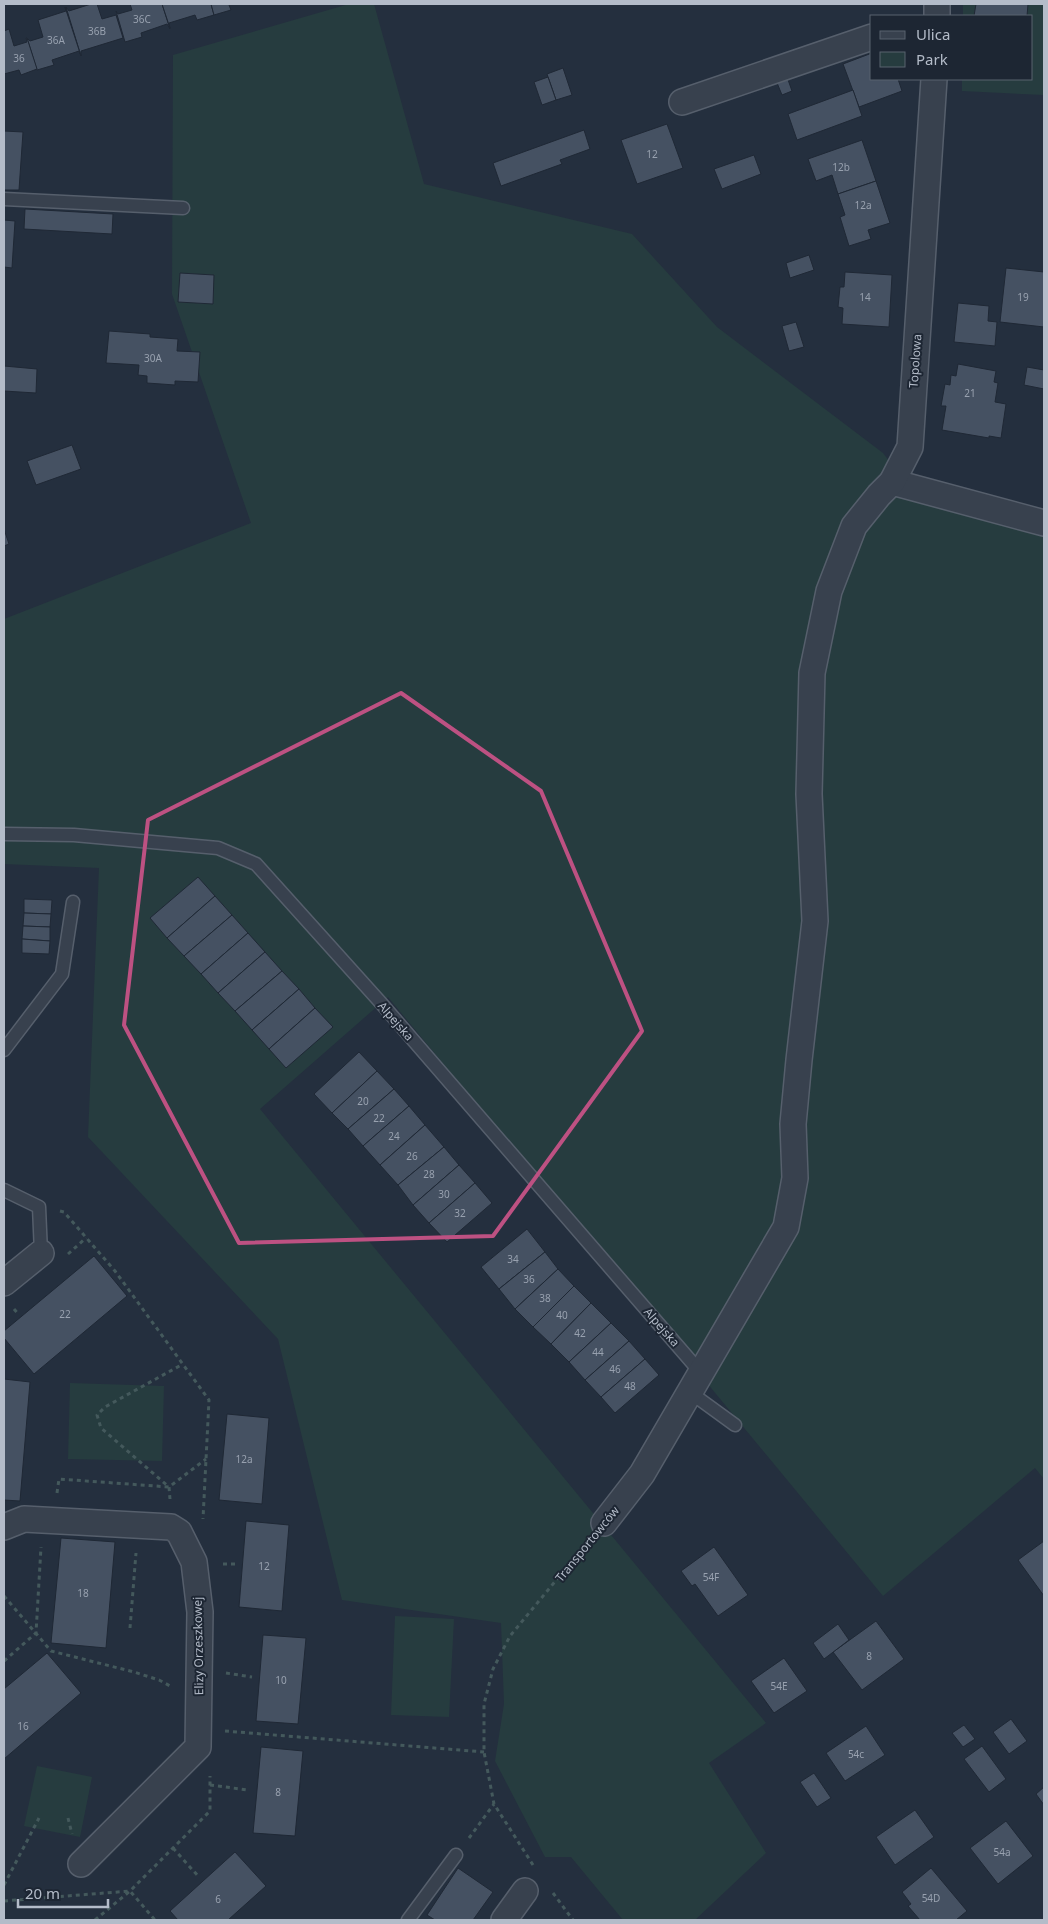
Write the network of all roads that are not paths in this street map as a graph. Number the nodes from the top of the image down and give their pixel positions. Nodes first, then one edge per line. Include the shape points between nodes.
1 (870, 39) edge
2 (934, 80) edge
3 (682, 102) dead end
4 (4, 199) edge
5 (183, 208) dead end
6 (892, 482) junction
7 (1044, 523) edge
8 (4, 834) edge
9 (73, 902) dead end
10 (4, 1050) edge
11 (4, 1190) edge
12 (786, 1227) joint
13 (41, 1253) joint
14 (4, 1283) edge
15 (696, 1383) junction
16 (735, 1425) dead end
17 (604, 1523) road end
18 (4, 1527) edge
19 (456, 1855) road end
20 (81, 1864) dead end
21 (531, 1881) road end
22 (408, 1920) edge
23 (504, 1920) edge

1 - 3 street
2 - 6 street, Topolowa via 910,447
4 - 5 lane
6 - 7 street
6 - 12 street, Topolowa via 854,526 829,591 812,673 809,794 814,922 793,1124 795,1178
8 - 15 lane, Alpejska via 74,835 218,848 256,864 381,1003
9 - 10 lane via 62,974
11 - 13 lane via 39,1207
12 - 15 street, Transportowców
13 - 14 street
15 - 16 lane, Alpejska
15 - 17 street, Transportowców via 642,1474
18 - 20 street, Elizy Orzeszkowej via 24,1519 171,1526 180,1532 194,1562 200,1612 198,1746
19 - 22 lane
21 - 23 street

